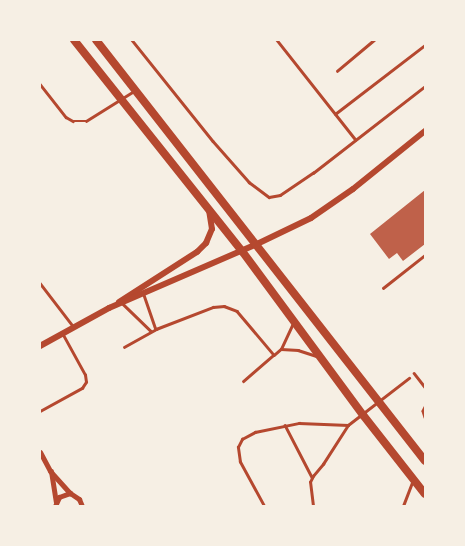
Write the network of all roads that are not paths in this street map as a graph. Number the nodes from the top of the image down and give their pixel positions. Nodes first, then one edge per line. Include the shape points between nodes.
1 (74, 40) edge
2 (96, 40) edge
3 (132, 40) edge
4 (276, 40) edge
5 (374, 40) edge
6 (425, 45) edge
7 (337, 71) dead end
8 (40, 84) edge
9 (425, 86) edge
10 (136, 90) junction
11 (122, 101) junction
12 (334, 114) junction
13 (425, 131) edge
14 (356, 140) junction
15 (209, 209) junction
16 (258, 244) junction
17 (242, 251) junction
18 (425, 255) edge
19 (40, 284) edge
20 (383, 288) dead end
21 (144, 293) junction
22 (123, 304) junction
23 (109, 308) junction
24 (294, 321) junction
25 (74, 328) junction
26 (156, 329) junction
27 (151, 331) junction
28 (63, 334) junction
29 (40, 346) edge
30 (124, 347) dead end
31 (281, 349) junction
32 (274, 356) junction
33 (321, 358) junction
34 (414, 373) dead end
35 (409, 378) dead end
36 (244, 381) dead end
37 (425, 387) edge
38 (379, 402) junction
39 (425, 407) edge
40 (40, 411) edge
41 (363, 415) junction
42 (425, 417) edge
43 (348, 424) junction
44 (285, 425) junction
45 (40, 452) edge
46 (425, 461) edge
47 (50, 471) junction
48 (312, 477) junction
49 (413, 479) junction
50 (70, 493) junction
51 (425, 494) edge
52 (56, 504) edge
53 (82, 506) edge
54 (264, 506) edge
55 (313, 506) edge
56 (403, 506) edge

1 - 11 main road
2 - 10 main road
3 - 14 lane via 213,141 250,182 269,197 280,195
4 - 12 lane
5 - 7 lane
6 - 12 lane
8 - 11 lane via 66,117 73,121 86,121
9 - 14 lane
10 - 11 lane
10 - 16 main road
11 - 15 main road
12 - 14 lane
13 - 16 street via 311,218
15 - 17 main road
15 - 23 street via 212,228 206,243 197,252
16 - 17 street
16 - 38 main road
17 - 21 street
17 - 24 main road
18 - 20 lane
19 - 25 lane
21 - 22 street
21 - 26 lane
22 - 23 street
22 - 27 lane
23 - 25 street
24 - 31 lane
24 - 33 main road
25 - 28 street
26 - 27 lane
26 - 32 lane via 213,307 224,306 237,311
27 - 30 lane
28 - 29 street
28 - 40 lane via 86,382 82,388
31 - 32 lane
31 - 33 lane via 298,350
32 - 36 lane
33 - 41 main road
34 - 37 lane
35 - 38 lane
38 - 41 lane
38 - 46 main road
39 - 42 lane
41 - 43 lane
41 - 49 main road
43 - 44 lane
43 - 48 lane
44 - 48 lane
44 - 54 lane via 255,432 242,439 238,447 240,462
45 - 47 street
47 - 50 street
47 - 52 street
48 - 55 lane
49 - 51 main road
49 - 56 lane
50 - 52 street via 63,495
50 - 53 street via 79,498

